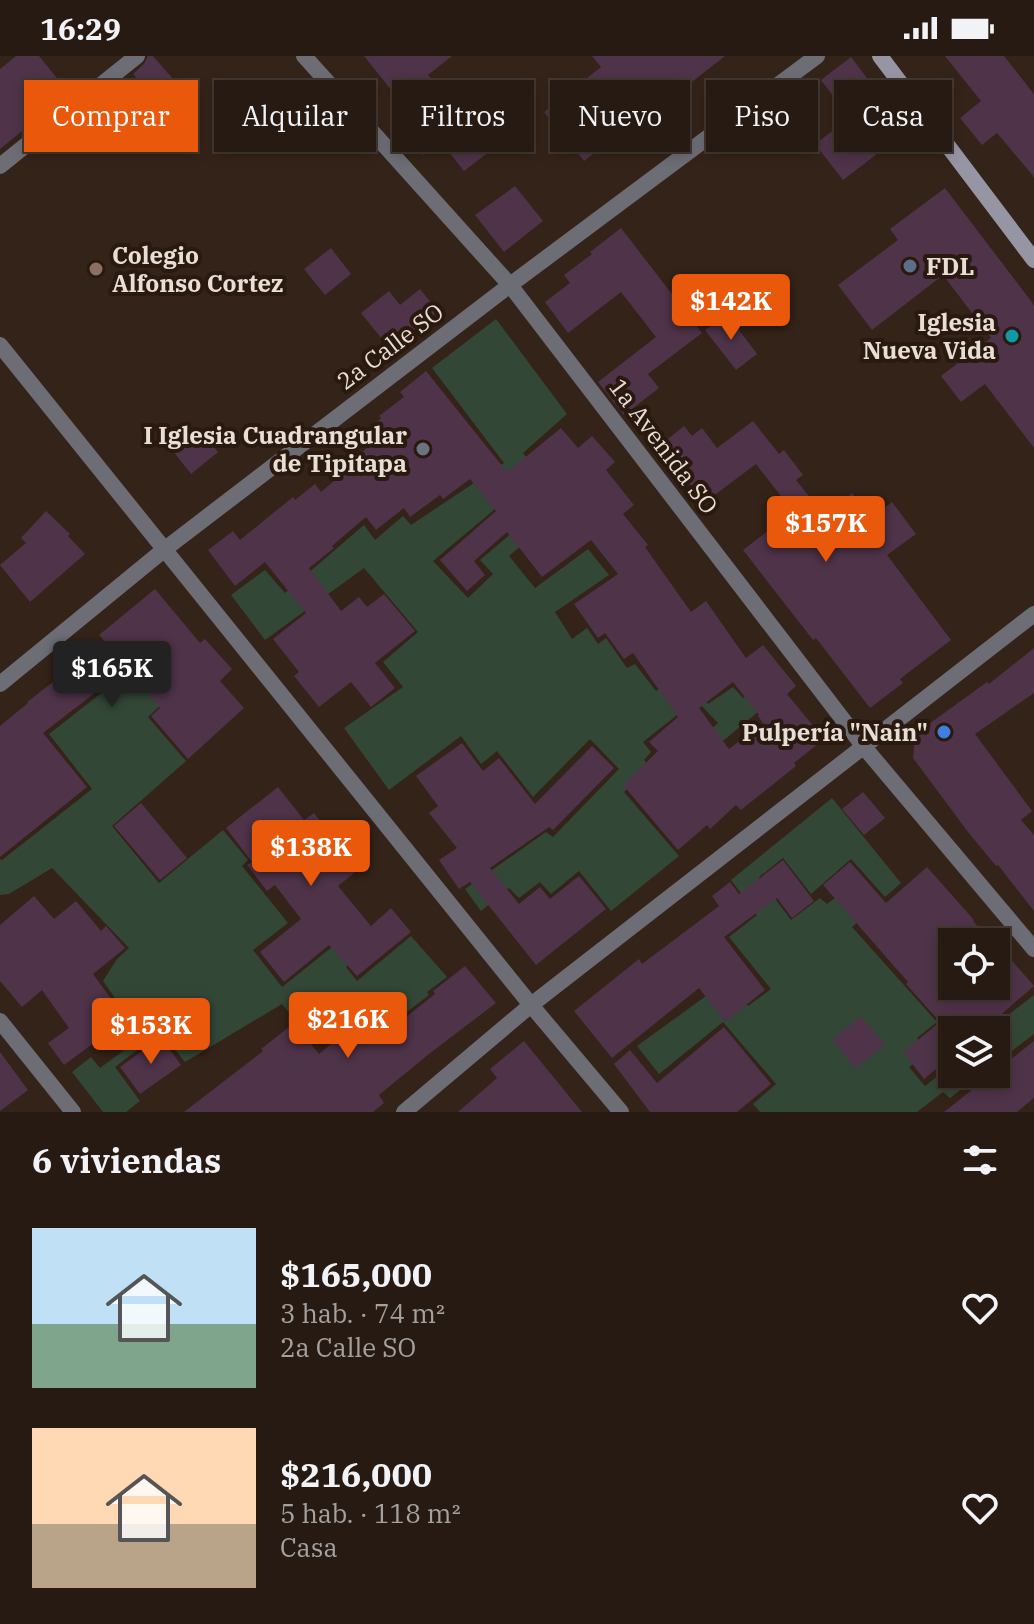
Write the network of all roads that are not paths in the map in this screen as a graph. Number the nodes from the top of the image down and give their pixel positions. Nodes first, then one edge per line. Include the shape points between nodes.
1 (137, 56) edge
2 (304, 56) edge
3 (817, 56) edge
4 (880, 56) edge
5 (0, 166) edge
6 (1034, 260) edge
7 (510, 285) junction
8 (0, 345) edge
9 (165, 549) junction
10 (1034, 614) edge
11 (0, 684) edge
12 (864, 747) junction
13 (1034, 949) edge
14 (531, 1005) junction
15 (0, 1021) edge
16 (73, 1112) edge
17 (404, 1112) edge
18 (621, 1112) edge

1 - 5 street
2 - 7 street, 1a Avenida SO
3 - 7 street, 2a Calle SO
4 - 6 main road
7 - 9 street, 2a Calle SO
7 - 12 street, 1a Avenida SO
8 - 9 street
9 - 11 street, 2a Calle SO
9 - 14 street
10 - 12 street
12 - 13 street, 1a Avenida SO
12 - 14 street
14 - 17 street
14 - 18 street
15 - 16 street

